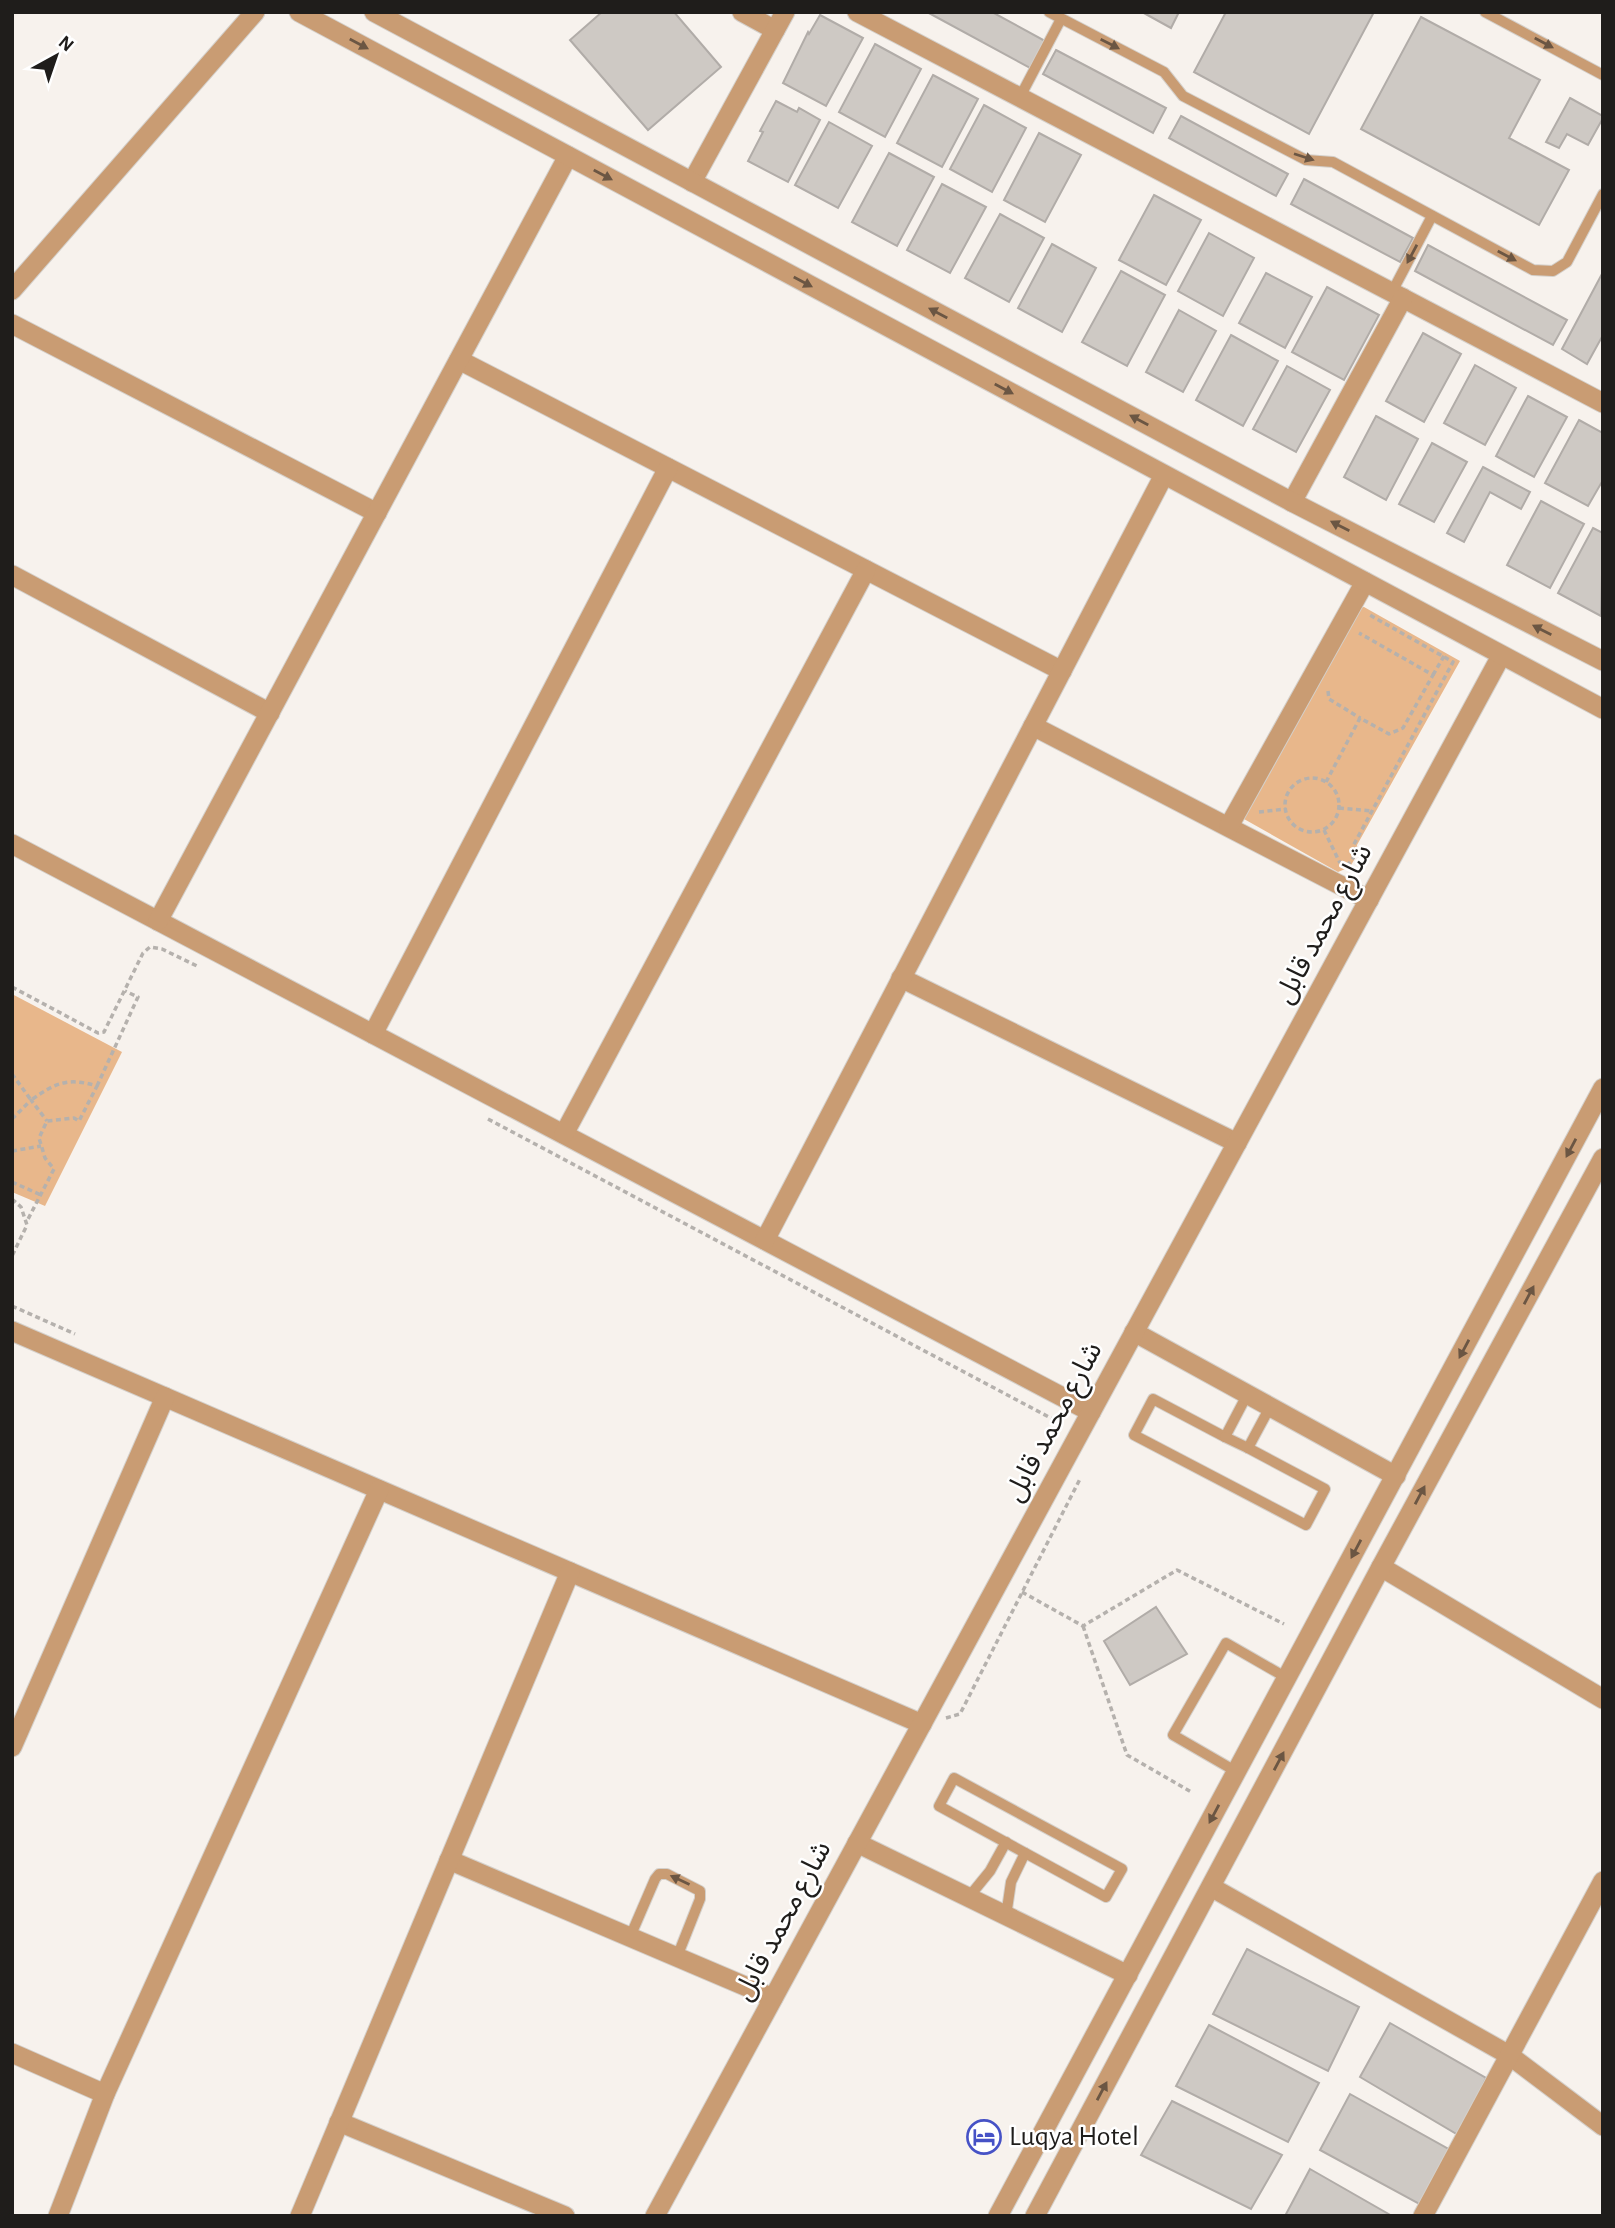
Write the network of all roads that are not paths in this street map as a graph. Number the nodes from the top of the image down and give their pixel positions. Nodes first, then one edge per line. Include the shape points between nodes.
1 (254, 12) edge
2 (299, 12) edge
3 (374, 12) edge
4 (743, 12) edge
5 (857, 12) edge
6 (1049, 12) edge
7 (1485, 12) edge
8 (1062, 19) junction
9 (780, 21) edge
10 (1603, 75) edge
11 (1020, 97) junction
12 (568, 156) junction
13 (692, 182) junction
14 (1602, 197) edge
15 (1432, 216) junction
16 (12, 290) edge
17 (1397, 295) junction
18 (12, 324) edge
19 (459, 360) junction
20 (1602, 399) edge
21 (668, 468) junction
22 (1164, 475) junction
23 (1292, 502) junction
24 (377, 513) junction
25 (866, 570) junction
26 (12, 575) edge
27 (1365, 582) junction
28 (1502, 656) junction
29 (1603, 662) edge
30 (1062, 670) junction
31 (1603, 709) edge
32 (270, 713) junction
33 (1033, 726) junction
34 (1229, 827) junction
35 (12, 844) edge
36 (1369, 900) junction
37 (158, 921) junction
38 (901, 978) junction
39 (373, 1034) junction
40 (1603, 1088) edge
41 (564, 1134) junction
42 (1237, 1143) junction
43 (1603, 1158) edge
44 (765, 1240) junction
45 (12, 1331) edge
46 (1134, 1332) junction
47 (1247, 1395) junction
48 (165, 1397) junction
49 (1270, 1407) junction
50 (1091, 1412) junction
51 (1225, 1437) junction
52 (1248, 1448) junction
53 (1396, 1476) junction
54 (379, 1490) junction
55 (1381, 1567) junction
56 (570, 1572) junction
57 (1287, 1678) junction
58 (1603, 1699) edge
59 (929, 1721) junction
60 (12, 1747) edge
61 (1237, 1772) junction
62 (1006, 1842) junction
63 (857, 1843) junction
64 (1025, 1853) junction
65 (449, 1860) junction
66 (1603, 1881) edge
67 (1212, 1887) junction
68 (968, 1898) junction
69 (1006, 1916) junction
70 (630, 1937) junction
71 (677, 1957) junction
72 (1128, 1975) junction
73 (773, 1998) junction
74 (12, 2053) edge
75 (1509, 2055) junction
76 (105, 2094) junction
77 (339, 2122) junction
78 (1603, 2126) edge
79 (1021, 2174) junction
80 (1050, 2188) junction
81 (58, 2216) edge
82 (300, 2216) edge
83 (565, 2216) edge
84 (655, 2216) edge
85 (998, 2216) edge
86 (1035, 2216) edge
87 (1423, 2216) edge

1 - 16 street
2 -> 12 street
3 - 13 street
4 - 9 street
5 - 11 street
6 - 8 lane
7 -> 10 lane
8 - 11 lane
8 -> 15 lane via 1164,72 1183,96 1306,160 1333,162
9 - 13 street
11 - 17 street
12 - 19 street
12 -> 22 street
23 -> 13 street
15 -> 14 lane via 1532,270 1553,271 1567,262
15 -> 17 lane
17 - 20 street
17 - 23 street
18 - 24 street
19 - 21 street
19 - 24 street
21 - 25 street
21 - 39 street
22 - 27 street
22 - 30 street
29 -> 23 street
24 - 32 street
25 - 30 street
25 - 41 street
26 - 32 street
27 - 28 street
27 - 34 street
28 - 31 street
28 - 36 street, شارع محمد قابل
30 - 33 street
32 - 37 street
33 - 34 street
33 - 38 street
34 - 36 street
35 - 37 street
36 - 42 street, شارع محمد قابل
37 - 39 street
38 - 42 street
38 - 44 street
39 - 41 street
40 -> 53 street
41 - 44 street
42 - 46 street, شارع محمد قابل
55 -> 43 street
44 - 50 street
45 - 48 street
46 - 47 street
46 - 50 street, شارع محمد قابل
47 - 49 street
47 - 51 lane
48 - 54 street
48 - 60 street
49 - 52 lane
49 - 53 street
50 - 59 street, شارع محمد قابل
51 - 52 lane
51 - 52 lane via 1153,1399 1134,1435 1306,1525 1325,1489
53 -> 57 street
54 - 56 street
54 - 76 street
55 - 58 street
67 -> 55 street
56 - 59 street
56 - 65 street
57 - 61 street
57 - 61 lane via 1226,1643 1173,1735
59 - 63 street, شارع محمد قابل
61 -> 72 street
62 - 64 lane
62 - 64 lane via 939,1806 954,1778 1122,1869 1107,1897
62 - 68 lane
63 - 68 street
63 - 73 street, شارع محمد قابل
64 - 69 lane via 1011,1882
65 - 70 street
65 - 77 street
66 - 75 street
67 - 75 street
80 -> 67 street
68 - 69 street
69 - 72 street
70 - 71 street
71 -> 70 lane via 700,1891 667,1874 655,1879
71 - 73 street
72 - 79 street
73 - 84 street, شارع محمد قابل
74 - 76 street
75 - 78 street
75 - 87 street
76 - 81 street
77 - 82 street
77 - 83 street
79 - 80 street
79 - 85 street
80 - 86 street

